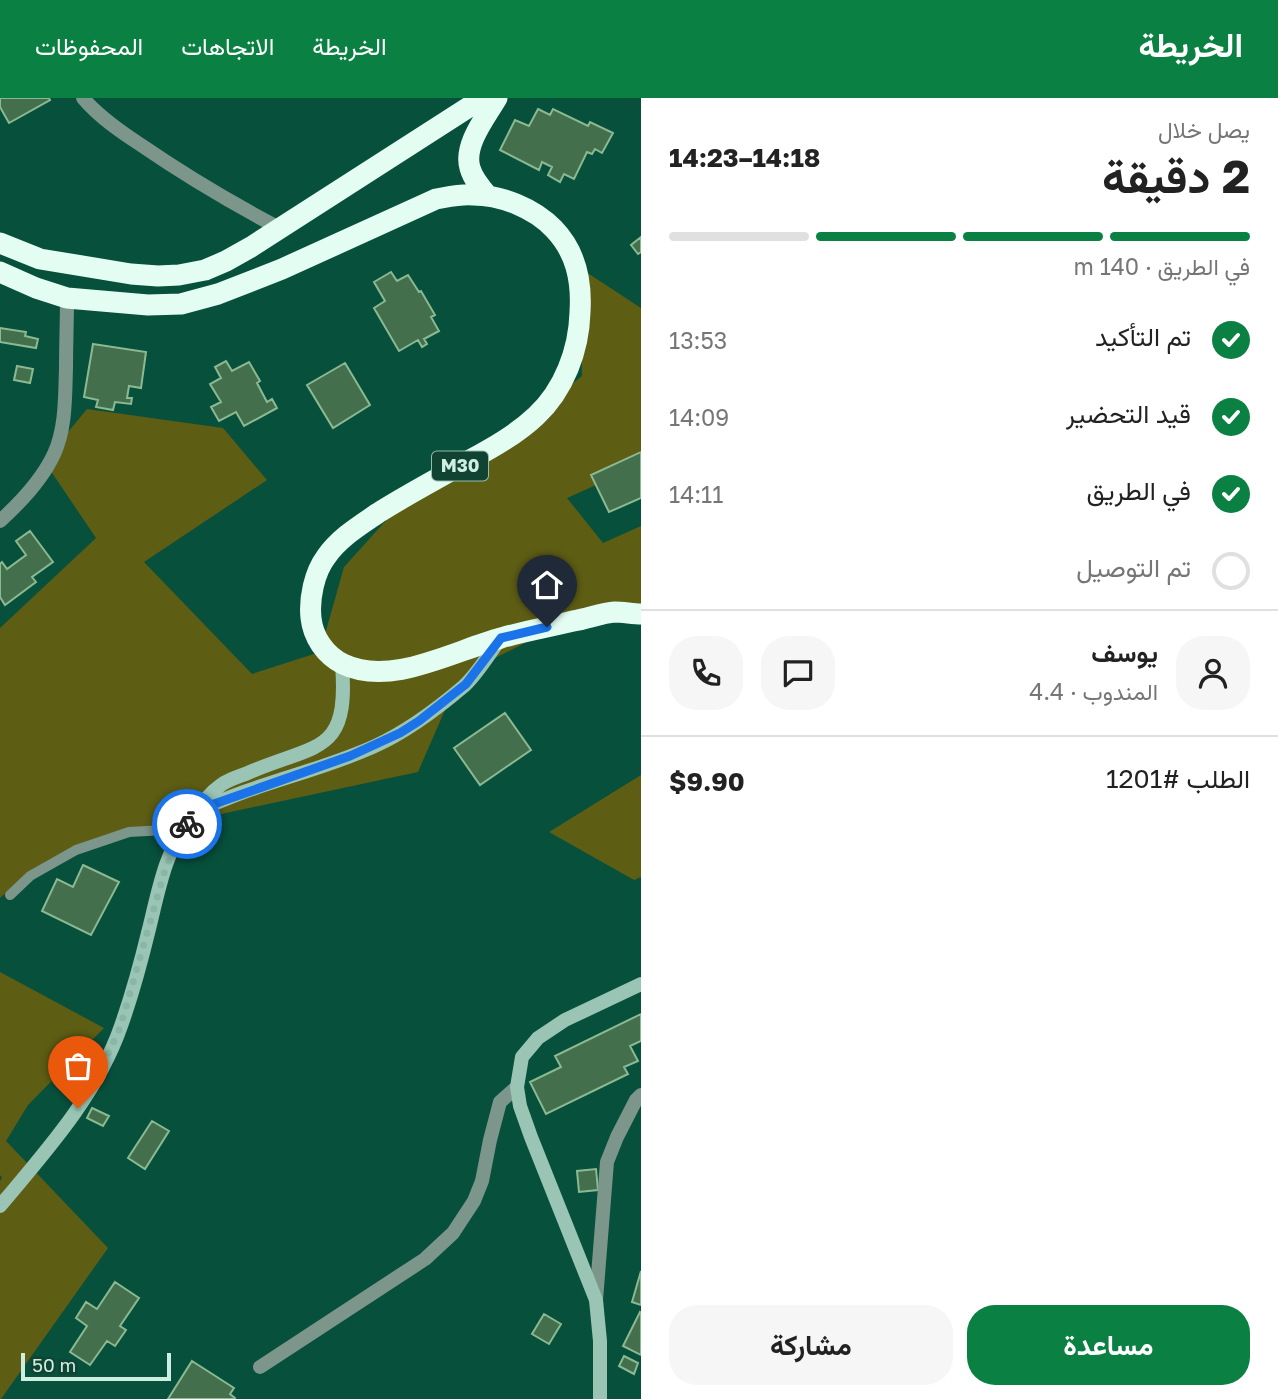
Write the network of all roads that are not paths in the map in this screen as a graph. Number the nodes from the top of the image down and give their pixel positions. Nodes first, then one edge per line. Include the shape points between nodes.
1 (83, 98) edge
2 (483, 98) edge
3 (497, 98) edge
4 (488, 196) junction
5 (279, 228) junction
6 (0, 243) edge
7 (0, 272) edge
8 (68, 298) junction
9 (0, 521) edge
10 (641, 607) edge
11 (615, 612) junction
12 (641, 614) edge
13 (501, 638) junction
14 (342, 664) junction
15 (195, 813) junction
16 (183, 829) junction
17 (10, 895) dead end
18 (641, 984) edge
19 (517, 1087) junction
20 (641, 1095) edge
21 (0, 1206) edge
22 (596, 1300) junction
23 (260, 1367) dead end
24 (600, 1399) edge

1 - 5 street via 114,127 162,159
2 - 5 highway
3 - 4 highway via 468,157 473,176
4 - 8 highway, M30 via 436,200 282,269 181,304
4 - 14 highway, M30 via 547,221 573,257 581,297 574,354 559,387 536,417 363,523 324,559 312,595 312,626 321,646
5 - 6 highway via 226,261 179,275 131,274 52,262
7 - 8 highway, M30
8 - 9 street via 65,398 54,453 40,478
10 - 11 highway
11 - 12 highway
11 - 13 highway
13 - 14 highway via 407,668 368,671
13 - 15 street via 466,684 400,733
14 - 15 street via 341,716 328,739 222,785
15 - 16 street
16 - 17 lane via 129,832 76,849 30,876
16 - 21 street via 165,870 120,1028 100,1071 66,1127
18 - 19 street via 538,1038 522,1058
19 - 22 street via 531,1137
19 - 23 street via 500,1102 482,1181 453,1233 425,1259
20 - 22 street via 607,1162
22 - 24 street

